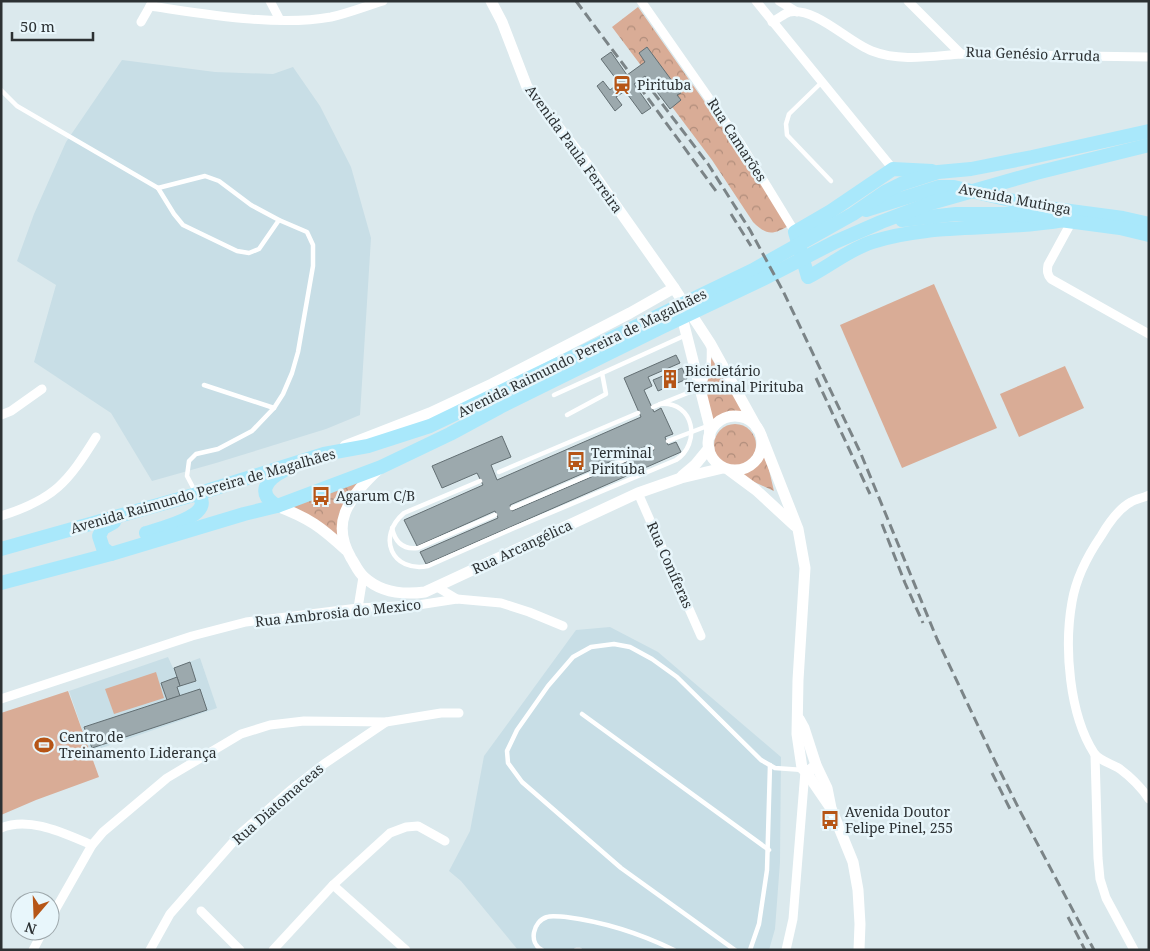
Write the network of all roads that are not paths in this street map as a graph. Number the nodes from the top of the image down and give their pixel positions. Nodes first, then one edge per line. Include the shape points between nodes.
1 (270, 1) edge
2 (383, 1) edge
3 (491, 1) edge
4 (641, 1) edge
5 (756, 1) edge
6 (779, 1) edge
7 (908, 1) edge
8 (152, 4) edge
9 (797, 12) junction
10 (280, 20) junction
11 (141, 22) dead end
12 (772, 22) junction
13 (961, 54) junction
14 (1149, 58) edge
15 (822, 82) junction
16 (1, 90) edge
17 (1149, 131) edge
18 (1149, 145) edge
19 (893, 169) junction
20 (938, 172) junction
21 (830, 181) dead end
22 (158, 188) junction
23 (885, 192) junction
24 (871, 206) junction
25 (279, 220) junction
26 (1067, 221) junction
27 (881, 222) junction
28 (1149, 224) edge
29 (795, 232) junction
30 (1149, 235) edge
31 (674, 288) junction
32 (1149, 334) edge
33 (687, 335) junction
34 (710, 343) junction
35 (602, 373) junction
36 (204, 385) dead end
37 (700, 388) junction
38 (42, 389) dead end
39 (554, 395) dead end
40 (660, 404) junction
41 (653, 407) dead end
42 (274, 408) junction
43 (477, 412) junction
44 (638, 413) dead end
45 (1, 414) edge
46 (567, 415) dead end
47 (692, 430) junction
48 (709, 430) junction
49 (759, 431) junction
50 (96, 437) dead end
51 (668, 441) dead end
52 (652, 448) dead end
53 (709, 448) junction
54 (324, 454) junction
55 (303, 460) junction
56 (381, 467) junction
57 (725, 468) junction
58 (499, 472) dead end
59 (681, 478) junction
60 (480, 480) dead end
61 (638, 493) junction
62 (196, 494) junction
63 (1149, 495) edge
64 (277, 506) junction
65 (512, 508) dead end
66 (140, 510) junction
67 (495, 515) dead end
68 (1, 516) edge
69 (392, 526) junction
70 (798, 529) junction
71 (136, 545) junction
72 (1, 549) edge
73 (348, 552) junction
74 (111, 554) junction
75 (363, 577) junction
76 (1, 583) edge
77 (437, 587) junction
78 (457, 598) junction
79 (358, 608) junction
80 (562, 626) dead end
81 (701, 636) dead end
82 (1, 699) edge
83 (459, 713) dead end
84 (582, 714) dead end
85 (386, 722) junction
86 (1095, 755) junction
87 (770, 765) junction
88 (807, 766) junction
89 (1149, 799) edge
90 (1, 828) edge
91 (445, 841) dead end
92 (92, 845) junction
93 (768, 850) junction
94 (333, 885) junction
95 (60, 901) edge
96 (201, 911) dead end
97 (150, 950) edge
98 (240, 950) edge
99 (273, 950) edge
100 (406, 950) edge
101 (542, 950) edge
102 (576, 950) edge
103 (580, 950) edge
104 (674, 950) edge
105 (735, 950) edge
106 (750, 950) edge
107 (786, 950) edge
108 (859, 950) edge
109 (1134, 950) edge

1 - 10 street
2 - 10 street via 332,17
3 - 31 main road, Avenida Paula Ferreira via 527,87 583,159
4 - 29 street, Rua Camarões via 741,144
5 - 12 street
6 - 9 street
7 - 13 street, Rua Genésio Arruda
8 - 10 street via 207,15
8 - 11 street
9 - 12 street via 788,12
9 - 13 street via 816,17 873,52 902,58
12 - 15 street
13 - 14 street, Rua Genésio Arruda
15 - 19 street
15 - 21 lane via 789,114 786,124 787,135
16 - 22 lane via 17,106
17 - 20 main road, Avenida Raimundo Pereira de Magalhães via 1024,159
18 - 27 main road via 931,203
19 - 20 main road
19 - 23 main road
19 - 29 main road
20 - 23 main road, Avenida Raimundo Pereira de Magalhães
22 - 25 lane via 205,176 219,181 251,205
22 - 25 lane via 183,225 238,251 249,253 259,249
23 - 24 main road, Avenida Raimundo Pereira de Magalhães
24 - 28 main road, Avenida Mutinga via 954,187 1040,207
24 - 43 main road, Avenida Raimundo Pereira de Magalhães
25 - 42 lane via 307,232 313,245 313,266 298,352 283,394
26 - 27 main road, Avenida Mutinga via 992,213
26 - 29 main road via 904,234 850,251 808,277
26 - 30 main road, Avenida Mutinga
26 - 32 street via 1048,266 1048,276
27 - 43 main road
31 - 33 main road
31 - 34 main road, Avenida Paula Ferreira
31 - 54 main road via 492,384 430,413
33 - 35 lane
33 - 37 main road
34 - 37 lane via 708,374
34 - 49 main road, Avenida Paula Ferreira
35 - 39 lane
35 - 46 lane via 606,394
36 - 42 lane
37 - 40 lane
37 - 48 main road
38 - 45 street via 11,411
40 - 41 lane
40 - 47 lane via 669,403 680,408 688,417
42 - 62 lane via 252,431 218,449 196,454 188,462 187,476
43 - 54 main road, Avenida Raimundo Pereira de Magalhães via 393,439
43 - 56 main road, Avenida Raimundo Pereira de Magalhães
44 - 58 lane
47 - 48 lane
47 - 51 lane
47 - 69 lane via 684,454 676,460 428,566 408,566 396,557 390,544
48 - 49 main road via 730,417 745,418
48 - 53 main road
49 - 57 main road via 761,450 753,464 738,470
49 - 70 main road, Avenida Paula Ferreira
50 - 68 street via 62,485 40,502
52 - 65 lane
53 - 57 main road via 716,462
53 - 59 main road, Rua Arcangélica
54 - 55 main road, Avenida Raimundo Pereira de Magalhães
55 - 62 main road, Avenida Raimundo Pereira de Magalhães
55 - 64 main road via 267,482 265,493 268,501
56 - 64 main road, Avenida Raimundo Pereira de Magalhães
56 - 73 main road via 357,492 344,515 342,535
57 - 59 main road, Rua Arcangélica
57 - 70 main road via 756,490
59 - 61 main road, Rua Arcangélica
60 - 69 lane via 404,513
61 - 77 main road, Rua Arcangélica
61 - 81 street, Rua Coníferas
62 - 66 main road, Avenida Raimundo Pereira de Magalhães
62 - 71 main road via 202,503 193,516 146,533
63 - 86 street via 1130,502 1111,519 1082,568 1072,600 1068,641 1074,704
64 - 71 main road, Avenida Raimundo Pereira de Magalhães
64 - 73 main road via 304,516
66 - 72 main road, Avenida Raimundo Pereira de Magalhães
66 - 74 main road via 100,531 100,544
67 - 69 lane via 410,549 397,541
70 - 88 main road, Avenida Paula Ferreira via 805,568 798,718 804,728
71 - 74 main road, Avenida Raimundo Pereira de Magalhães
73 - 75 main road
74 - 76 main road, Avenida Raimundo Pereira de Magalhães
75 - 77 main road, Rua Arcangélica via 379,588 407,595
75 - 79 street
77 - 78 street
78 - 79 street, Rua Ambrosia do Mexico via 418,605
78 - 80 street, Rua Ambrosia do Mexico via 501,603
79 - 82 street, Rua Ambrosia do Mexico via 246,622 192,636
83 - 85 street
84 - 93 lane
85 - 92 street via 304,721 241,734 167,778
85 - 97 street, Rua Diatomaceas via 311,774 241,833 170,914
86 - 89 street via 1120,769 1140,786
86 - 109 street via 1100,880
87 - 88 lane via 775,768
87 - 93 lane
87 - 105 lane via 751,752 677,677 630,647 614,644 591,647 573,657 517,730 507,751 508,763 522,782 620,868
88 - 107 street via 793,919
88 - 108 main road via 831,808 853,862 860,916
90 - 92 street via 38,825
91 - 94 street via 418,826 390,833
92 - 95 street
93 - 106 lane via 760,924
94 - 99 street
94 - 100 street
96 - 98 street
101 - 104 lane via 534,940 537,923 548,917 565,917 641,935
102 - 103 lane

